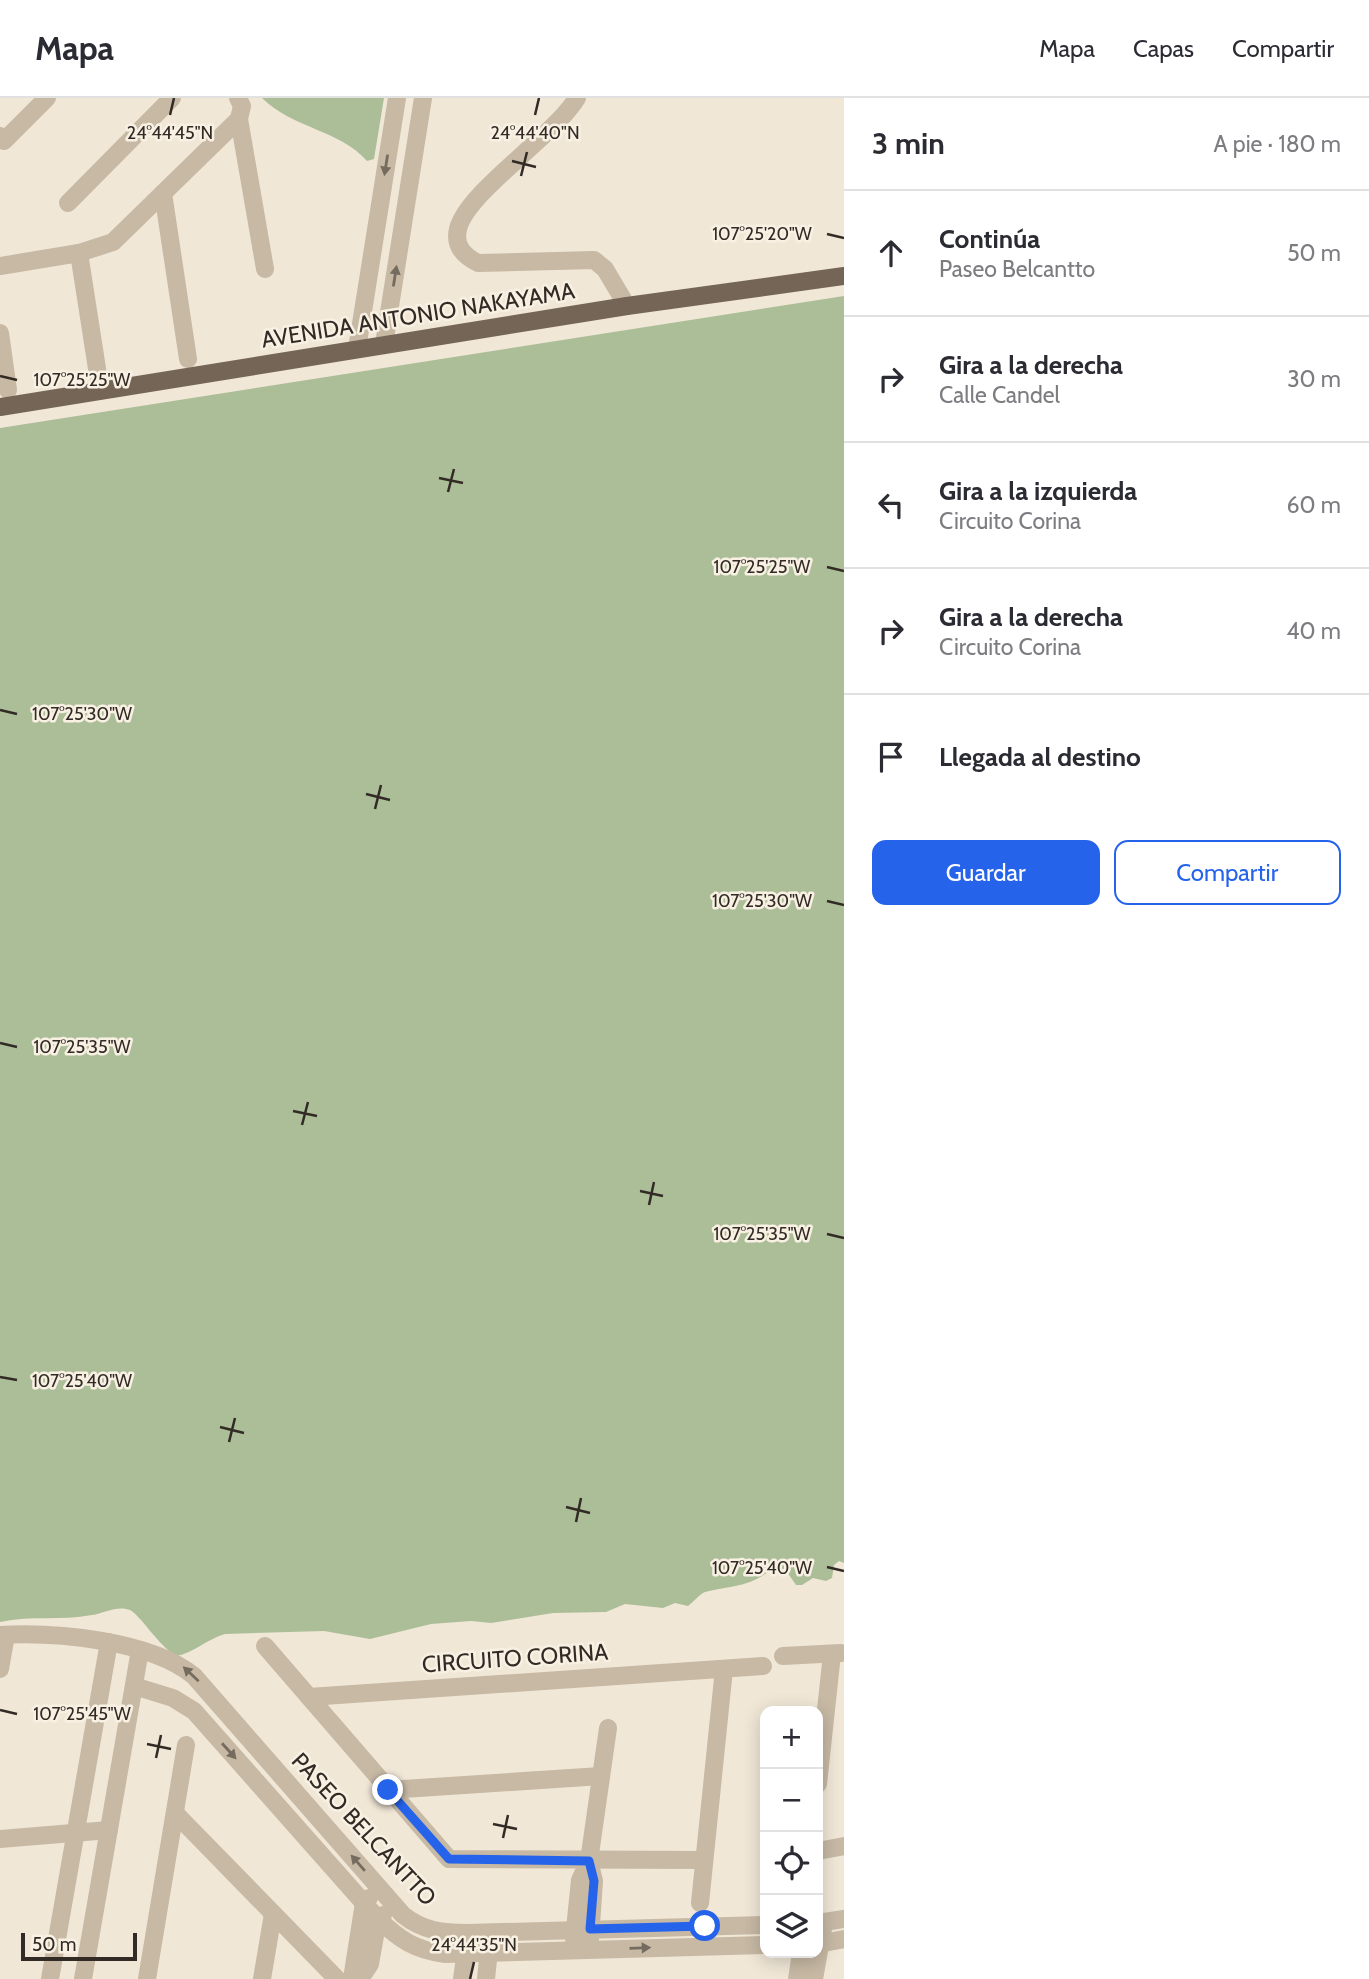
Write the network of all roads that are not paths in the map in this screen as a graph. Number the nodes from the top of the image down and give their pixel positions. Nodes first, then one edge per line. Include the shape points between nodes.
1 (47, 98) edge
2 (172, 98) edge
3 (397, 98) edge
4 (423, 98) edge
5 (577, 98) edge
6 (239, 106) edge
7 (2, 138) edge
8 (163, 193) junction
9 (68, 203) dead end
10 (79, 253) junction
11 (0, 266) edge
12 (265, 269) dead end
13 (844, 276) edge
14 (627, 306) junction
15 (0, 333) edge
16 (384, 344) junction
17 (357, 349) junction
18 (188, 359) dead end
19 (98, 376) dead end
20 (4, 399) edge
21 (3, 1635) edge
22 (109, 1642) junction
23 (265, 1646) dead end
24 (140, 1650) junction
25 (838, 1653) edge
26 (783, 1656) dead end
27 (763, 1666) dead end
28 (0, 1668) edge
29 (724, 1669) junction
30 (134, 1686) junction
31 (209, 1694) junction
32 (309, 1697) junction
33 (194, 1711) junction
34 (608, 1728) dead end
35 (186, 1745) dead end
36 (820, 1769) edge
37 (601, 1776) junction
38 (388, 1790) junction
39 (175, 1813) junction
40 (109, 1830) junction
41 (74, 1833) junction
42 (0, 1839) edge
43 (844, 1846) edge
44 (823, 1850) edge
45 (704, 1860) junction
46 (589, 1861) junction
47 (379, 1887) junction
48 (364, 1903) junction
49 (701, 1903) dead end
50 (394, 1904) junction
51 (273, 1914) junction
52 (844, 1919) edge
53 (378, 1920) junction
54 (823, 1923) edge
55 (583, 1924) junction
56 (760, 1925) edge
57 (491, 1932) junction
58 (468, 1933) junction
59 (844, 1939) edge
60 (823, 1943) edge
61 (760, 1945) edge
62 (364, 1947) junction
63 (581, 1950) junction
64 (465, 1953) junction
65 (489, 1953) junction
66 (801, 1958) edge
67 (817, 1958) edge
68 (50, 1979) edge
69 (83, 1979) edge
70 (147, 1979) edge
71 (261, 1979) edge
72 (337, 1979) edge
73 (352, 1979) edge
74 (360, 1979) edge
75 (463, 1979) edge
76 (486, 1979) edge
77 (797, 1979) edge
78 (814, 1979) edge

1 - 7 street
2 - 9 street
3 -> 17 street
16 -> 4 street
5 - 14 street via 469,207 457,239 463,253 478,263 594,260 606,269
6 - 8 street
6 - 12 street
8 - 10 street via 113,242
8 - 18 street
10 - 11 street
10 - 19 street
13 - 14 main road, AVENIDA ANTONIO NAKAYAMA
14 - 16 main road, AVENIDA ANTONIO NAKAYAMA
15 - 20 street
16 - 17 main road, AVENIDA ANTONIO NAKAYAMA
17 - 20 main road, AVENIDA ANTONIO NAKAYAMA
21 - 22 street, PASEO BELCANTTO
21 - 28 street
22 - 24 street, PASEO BELCANTTO
22 - 41 street
23 - 32 street
24 - 30 street
31 -> 24 street, PASEO BELCANTTO via 176,1661
25 - 26 street
25 - 36 street
27 - 29 street, CIRCUITO CORINA
29 - 32 street, CIRCUITO CORINA
29 - 45 street
30 - 33 street, PASEO BELCANTTO via 173,1698
30 - 40 street
31 - 33 street
47 -> 31 street, PASEO BELCANTTO
32 - 38 street
33 -> 48 street, PASEO BELCANTTO
34 - 37 street
35 - 39 street
37 - 38 street
37 - 46 street
38 - 46 street via 449,1859
39 - 51 street
39 - 70 street
40 - 41 street
40 - 69 street
41 - 42 street
41 - 68 street
43 - 44 street
45 - 46 street
45 - 49 street
46 - 55 street via 594,1881
47 - 48 street
47 - 50 street, PASEO BELCANTTO
48 - 53 street, PASEO BELCANTTO
48 - 62 street
50 - 53 street
50 - 58 street, PASEO BELCANTTO via 419,1926
51 - 71 street
51 - 72 street
52 - 54 street
53 - 62 street
53 - 64 street, PASEO BELCANTTO via 422,1951
55 - 56 street, PASEO BELCANTTO
55 - 57 street, PASEO BELCANTTO
55 - 63 street
57 - 58 street, PASEO BELCANTTO
57 - 65 street
58 - 64 street
59 - 60 street
63 -> 61 street, PASEO BELCANTTO
62 - 73 street
62 - 74 street via 370,1964
63 - 65 street, PASEO BELCANTTO
64 - 65 street, PASEO BELCANTTO
64 - 75 street
65 - 76 street
66 - 77 street
67 - 78 street

